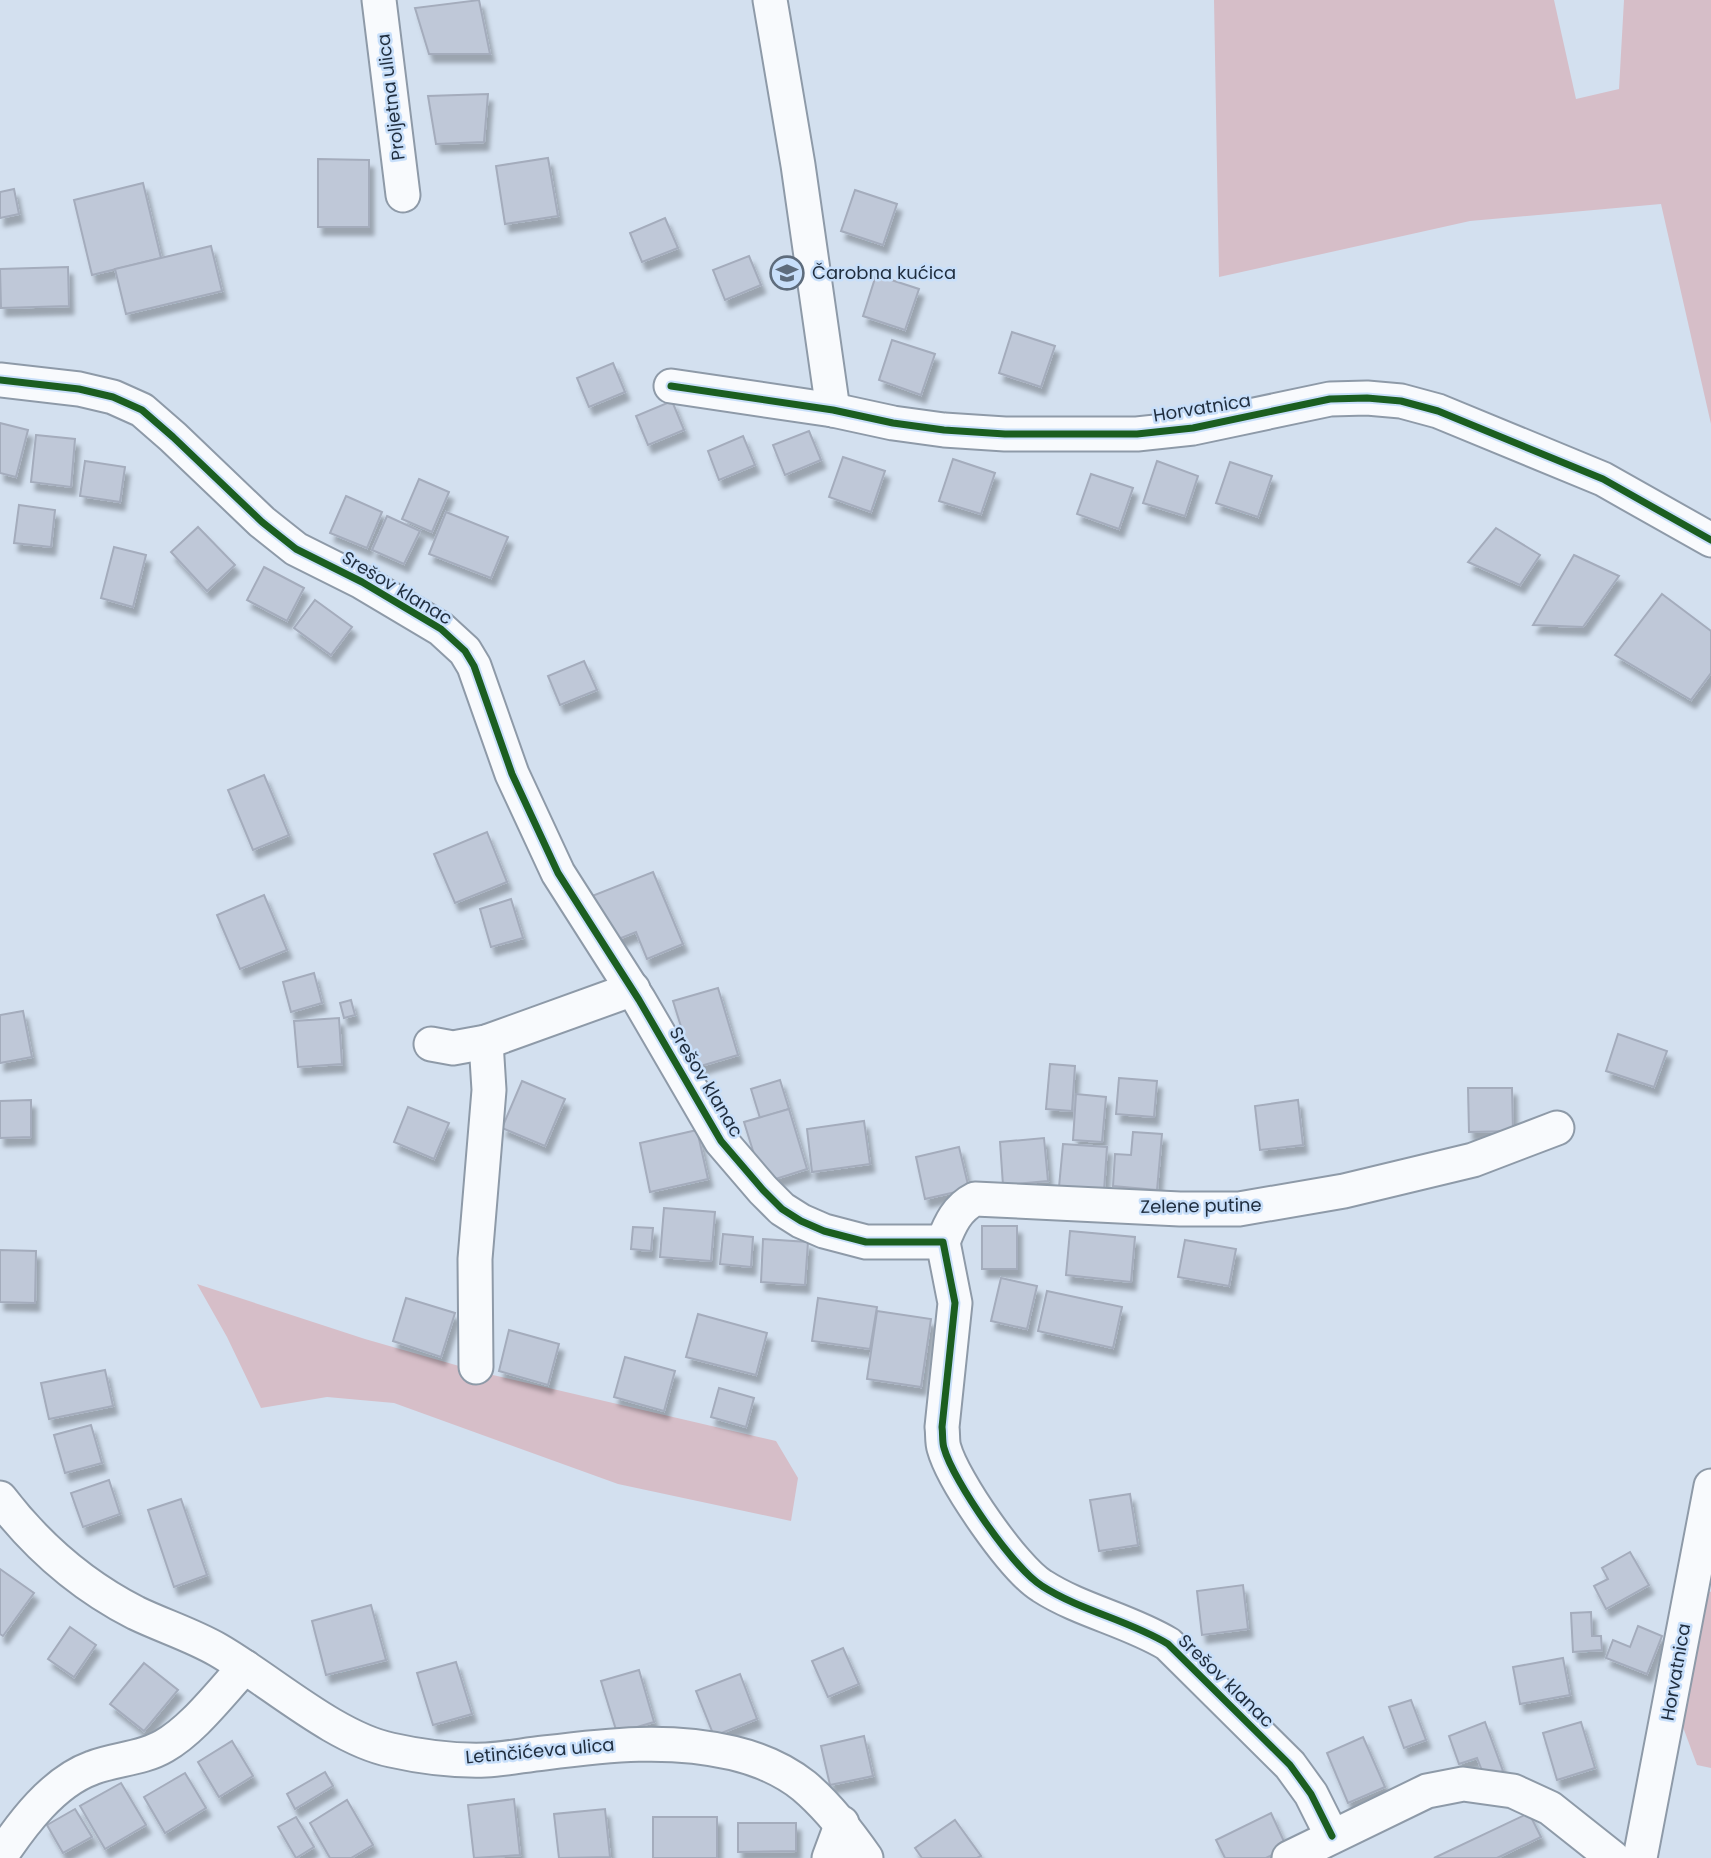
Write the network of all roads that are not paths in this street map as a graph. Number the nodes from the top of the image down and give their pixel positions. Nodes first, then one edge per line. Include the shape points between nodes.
1 (379, 0) edge
2 (770, 0) edge
3 (403, 195) dead end
4 (0, 380) edge
5 (671, 386) dead end
6 (833, 410) junction
7 (1711, 540) edge
8 (633, 989) junction
9 (486, 1042) junction
10 (431, 1044) dead end
11 (1557, 1128) dead end
12 (943, 1242) junction
13 (476, 1367) dead end
14 (1711, 1486) edge
15 (0, 1498) edge
16 (245, 1667) junction
17 (842, 1823) junction
18 (1332, 1836) junction
19 (0, 1857) edge
20 (829, 1858) edge
21 (866, 1858) edge
22 (1289, 1858) edge
23 (1613, 1858) edge
24 (1640, 1858) edge

1 - 3 street, Proljetna ulica
2 - 6 street
4 - 8 street, Srešov klanac via 79,389 142,410 296,549 441,629 465,651 512,774 558,873
5 - 6 street, Horvatnica
6 - 7 street, Horvatnica via 944,430 1089,435 1193,428 1330,399 1401,401 1437,411 1603,479
8 - 9 street
8 - 12 street, Srešov klanac via 721,1141 782,1209 824,1231 866,1242
9 - 10 street via 453,1048
9 - 13 street via 489,1090 475,1259
11 - 12 street, Zelene putine via 1474,1160 1344,1191 1239,1209 975,1199 951,1222
12 - 18 street, Srešov klanac via 956,1303 943,1446 958,1481 1014,1561 1039,1585 1168,1644 1290,1765
14 - 24 street, Horvatnica
15 - 16 street, Letinčićeva ulica via 54,1556 95,1590
16 - 17 street, Letinčićeva ulica via 349,1735 390,1750 487,1760 620,1744 702,1746 774,1767 803,1786
16 - 19 street via 164,1746 76,1775 53,1794
17 - 20 street
17 - 21 street, Letinčićeva ulica
18 - 22 street
18 - 23 street via 1427,1791 1463,1784 1513,1791 1550,1808

